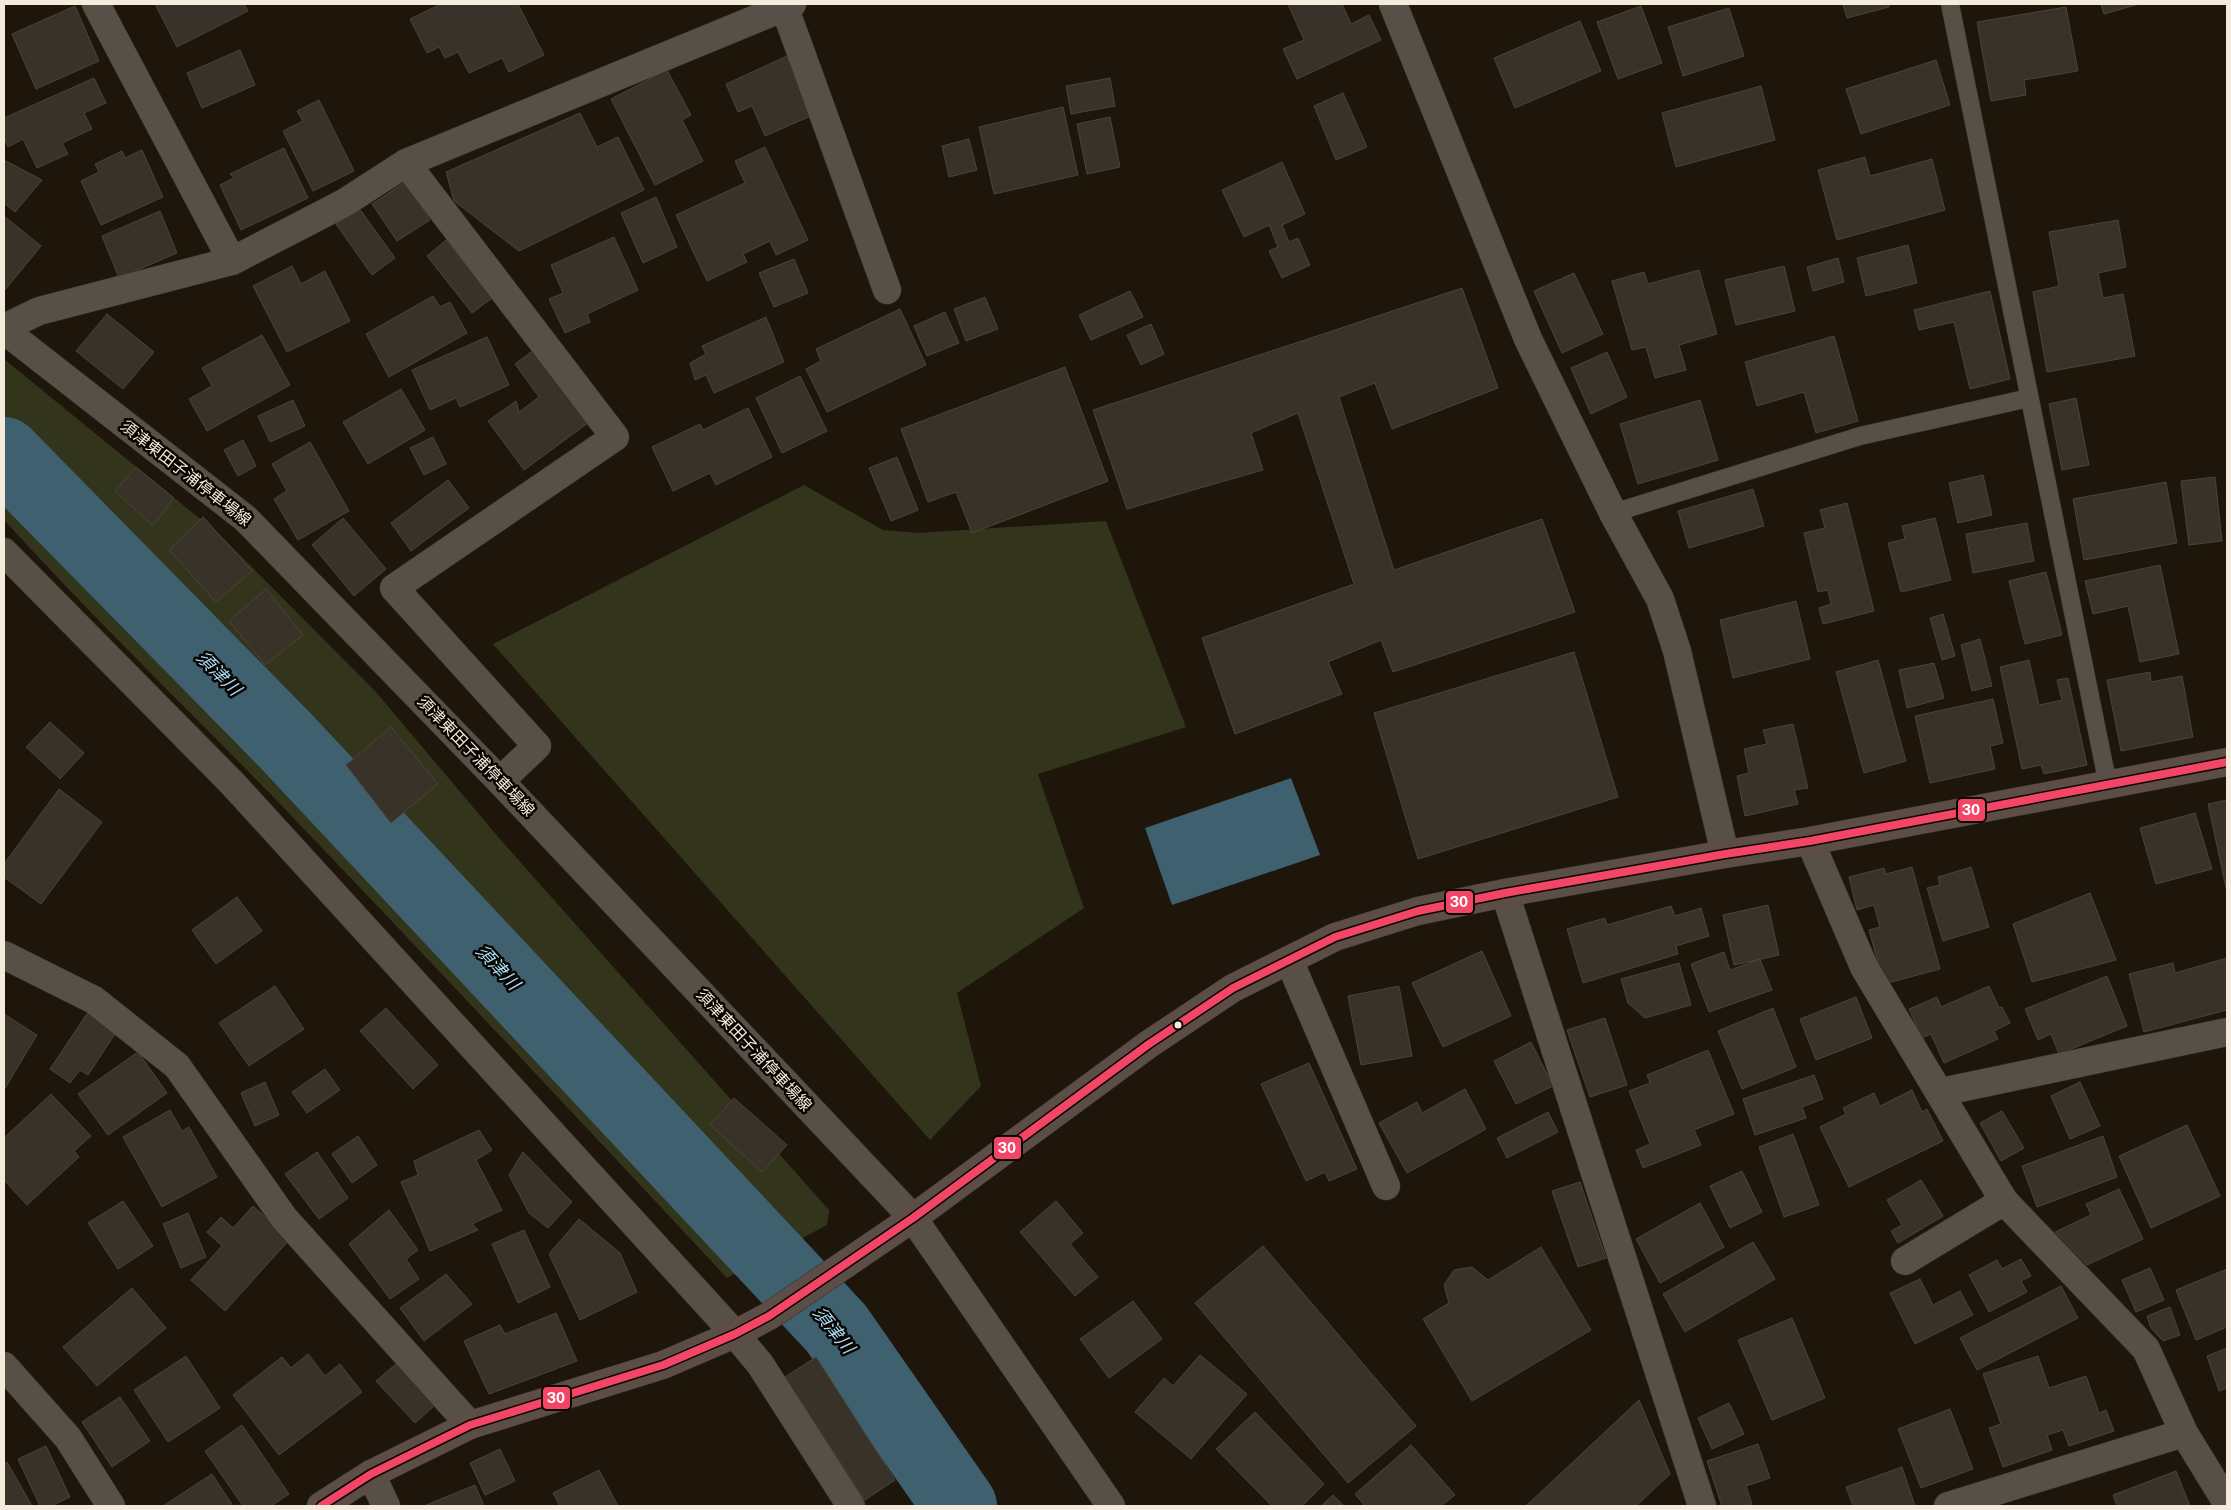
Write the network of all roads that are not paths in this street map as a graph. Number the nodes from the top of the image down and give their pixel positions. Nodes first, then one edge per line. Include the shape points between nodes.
1 (96, 4) edge
2 (1393, 4) edge
3 (1950, 4) edge
4 (788, 5) edge
5 (406, 163) junction
6 (232, 261) junction
7 (887, 290) dead end
8 (4, 329) edge
9 (2029, 398) junction
10 (1613, 513) junction
11 (4, 552) edge
12 (2227, 762) edge
13 (500, 781) junction
14 (2108, 785) junction
15 (1810, 841) junction
16 (1725, 854) junction
17 (1505, 893) junction
18 (4, 955) edge
19 (1289, 960) junction
20 (2227, 1032) edge
21 (1941, 1092) junction
22 (1386, 1186) dead end
23 (2004, 1200) junction
24 (913, 1218) junction
25 (1906, 1261) dead end
26 (735, 1334) junction
27 (4, 1366) edge
28 (470, 1425) junction
29 (2184, 1433) junction
30 (372, 1474) junction
31 (2227, 1503) edge
32 (111, 1506) edge
33 (321, 1506) edge
34 (386, 1506) edge
35 (851, 1506) edge
36 (1110, 1506) edge
37 (1702, 1506) edge
38 (1948, 1506) edge

1 - 6 street
2 - 10 street via 1528,339
3 - 9 lane
4 - 5 street
4 - 7 street
5 - 6 street via 344,203
5 - 13 street via 616,437 394,588 537,746
6 - 8 street via 39,311
8 - 13 street, 須津東田子浦停車場線 via 246,520
9 - 10 lane via 1860,436
9 - 14 lane
10 - 16 street via 1660,599 1677,652
11 - 26 street via 232,783
12 - 14 main road
13 - 24 street, 須津東田子浦停車場線
14 - 15 main road
15 - 16 main road
15 - 21 street via 1864,967
16 - 17 main road
17 - 19 main road via 1418,911 1335,937
17 - 37 street
18 - 28 street via 94,1000 176,1066 284,1218
19 - 22 street
19 - 24 main road via 1233,988 1149,1044
20 - 21 street
21 - 23 street
23 - 25 street
23 - 29 street via 2146,1349
24 - 26 main road via 769,1316
24 - 36 street, 須津東田子浦停車場線
26 - 28 main road via 663,1365
26 - 35 street via 760,1364
27 - 32 street via 68,1438
28 - 30 main road
29 - 31 street
29 - 38 street
30 - 33 main road
30 - 34 street

